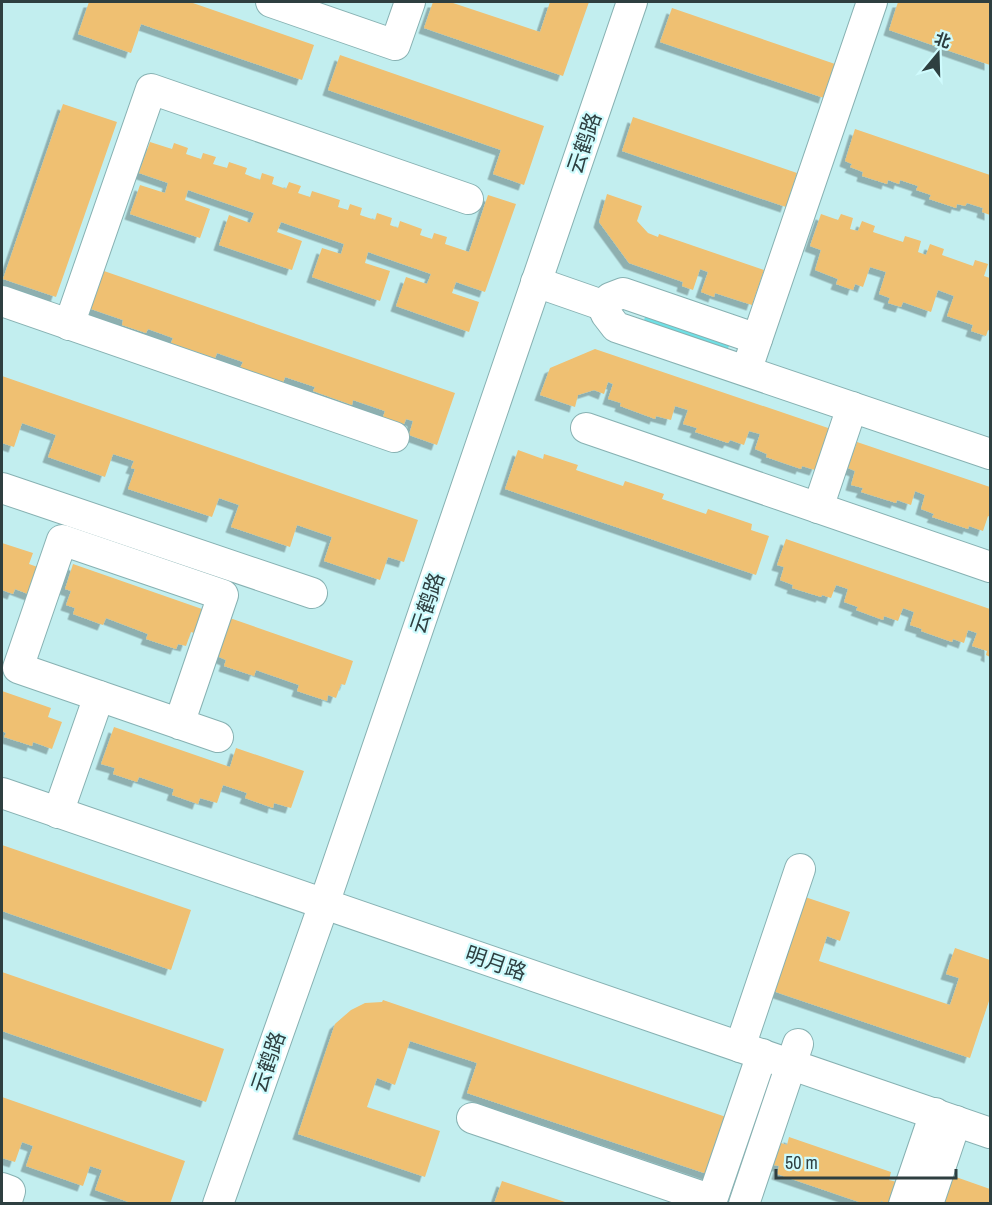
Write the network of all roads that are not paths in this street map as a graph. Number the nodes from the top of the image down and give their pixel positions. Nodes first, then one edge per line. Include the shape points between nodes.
1 (271, 2) edge
2 (410, 2) edge
3 (632, 2) edge
4 (872, 2) edge
5 (468, 199) dead end
6 (536, 282) junction
7 (2, 301) edge
8 (602, 304) junction
9 (69, 325) junction
10 (757, 339) junction
11 (746, 371) junction
12 (852, 407) junction
13 (586, 428) dead end
14 (394, 437) dead end
15 (990, 454) edge
16 (2, 488) edge
17 (818, 508) junction
18 (990, 567) edge
19 (312, 593) dead end
20 (99, 696) junction
21 (179, 724) junction
22 (218, 737) dead end
23 (2, 794) edge
24 (58, 813) junction
25 (800, 870) dead end
26 (324, 904) junction
27 (751, 1051) junction
28 (795, 1054) junction
29 (946, 1117) junction
30 (472, 1118) dead end
31 (990, 1132) edge
32 (2, 1188) edge
33 (6, 1203) edge
34 (218, 1203) edge
35 (744, 1203) edge
36 (904, 1203) edge
37 (928, 1203) edge

1 - 2 street via 395,45
3 - 6 street, 云鹤路
4 - 10 street
5 - 9 street via 150,89
6 - 8 street
6 - 26 street, 云鹤路
7 - 9 street
8 - 10 street via 623,293
8 - 11 street via 616,327
9 - 14 street
10 - 11 street
11 - 12 street
12 - 15 street
12 - 17 street
13 - 17 street
16 - 19 street
17 - 18 street
20 - 21 street
20 - 21 street via 18,668 62,540 223,596
20 - 24 street
21 - 22 street
23 - 24 street, 明月路
24 - 26 street, 明月路
25 - 27 street
26 - 27 street, 明月路
26 - 34 street, 云鹤路
27 - 28 street, 明月路
27 - 30 street via 712,1200
28 - 29 street, 明月路
28 - 35 street
29 - 31 street, 明月路
29 - 36 street
29 - 37 street
32 - 33 street via 10,1191

